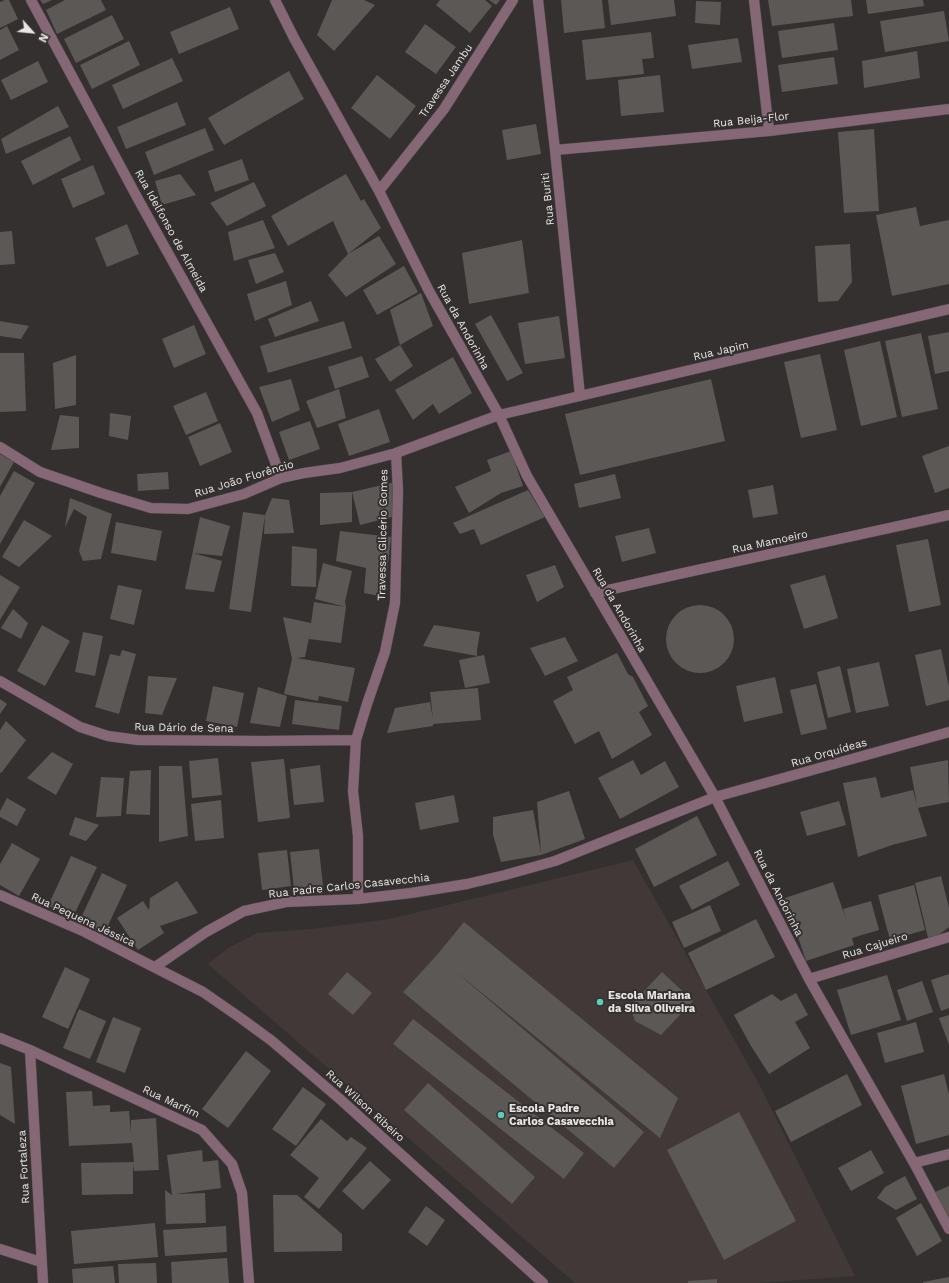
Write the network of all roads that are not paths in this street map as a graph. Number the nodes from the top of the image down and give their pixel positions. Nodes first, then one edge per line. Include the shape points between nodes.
1 (31, 0) edge
2 (275, 0) edge
3 (513, 0) edge
4 (538, 0) edge
5 (754, 0) edge
6 (949, 109) edge
7 (769, 131) junction
8 (555, 150) junction
9 (379, 191) junction
10 (949, 309) edge
11 (580, 396) junction
12 (499, 415) junction
13 (0, 447) edge
14 (396, 454) junction
15 (281, 478) junction
16 (949, 515) edge
17 (595, 594) junction
18 (0, 681) edge
19 (949, 732) edge
20 (356, 740) junction
21 (715, 797) junction
22 (0, 895) edge
23 (358, 899) junction
24 (949, 937) edge
25 (155, 967) junction
26 (809, 978) junction
27 (0, 1038) edge
28 (30, 1050) junction
29 (949, 1154) edge
30 (914, 1163) junction
31 (949, 1230) edge
32 (0, 1249) edge
33 (42, 1262) junction
34 (42, 1283) edge
35 (249, 1283) edge
36 (543, 1283) edge

1 - 15 street, Rua Idelfonso de Almeida via 257,413
2 - 9 street, Rua da Andorinha
3 - 9 street, Travessa Jambu via 444,109
4 - 8 street, Rua Buriti
5 - 7 street
6 - 7 street, Rua Beija-Flor
7 - 8 street, Rua Beija-Flor
8 - 11 street, Rua Buriti
9 - 12 street, Rua da Andorinha via 429,291
10 - 11 street, Rua Japim
11 - 12 street, Rua Japim
12 - 14 street, Rua João Florêncio
12 - 17 street, Rua da Andorinha via 527,476
13 - 15 street, Rua João Florêncio via 40,472 151,508 188,509 244,494
14 - 15 street, Rua João Florêncio via 340,468
14 - 20 street, Travessa Glicério Gomes via 398,491 395,602 385,652
16 - 17 street, Rua Mamoeiro
17 - 21 street, Rua da Andorinha
18 - 20 street, Rua Dário de Sena via 80,727 108,736 138,740
19 - 21 street, Rua Orquídeas
20 - 23 street, Travessa Glicério Gomes via 353,791 358,836
21 - 23 street, Rua Padre Carlos Casavecchia via 556,861 467,884
21 - 26 street, Rua da Andorinha
22 - 25 street, Rua Pequena Jéssica via 85,932
23 - 25 street, Rua Padre Carlos Casavecchia via 286,902 244,911 206,932
24 - 26 street, Rua Cajueiro
25 - 36 street, Rua Wilson Ribeiro via 203,992 272,1041
26 - 30 street, Rua da Andorinha
27 - 28 street, Rua Marfim
28 - 33 street, Rua Fortaleza
28 - 35 street, Rua Marfim via 202,1130 232,1164 242,1193
29 - 30 street
30 - 31 street, Rua da Andorinha
32 - 33 street
33 - 34 street, Rua Fortaleza

